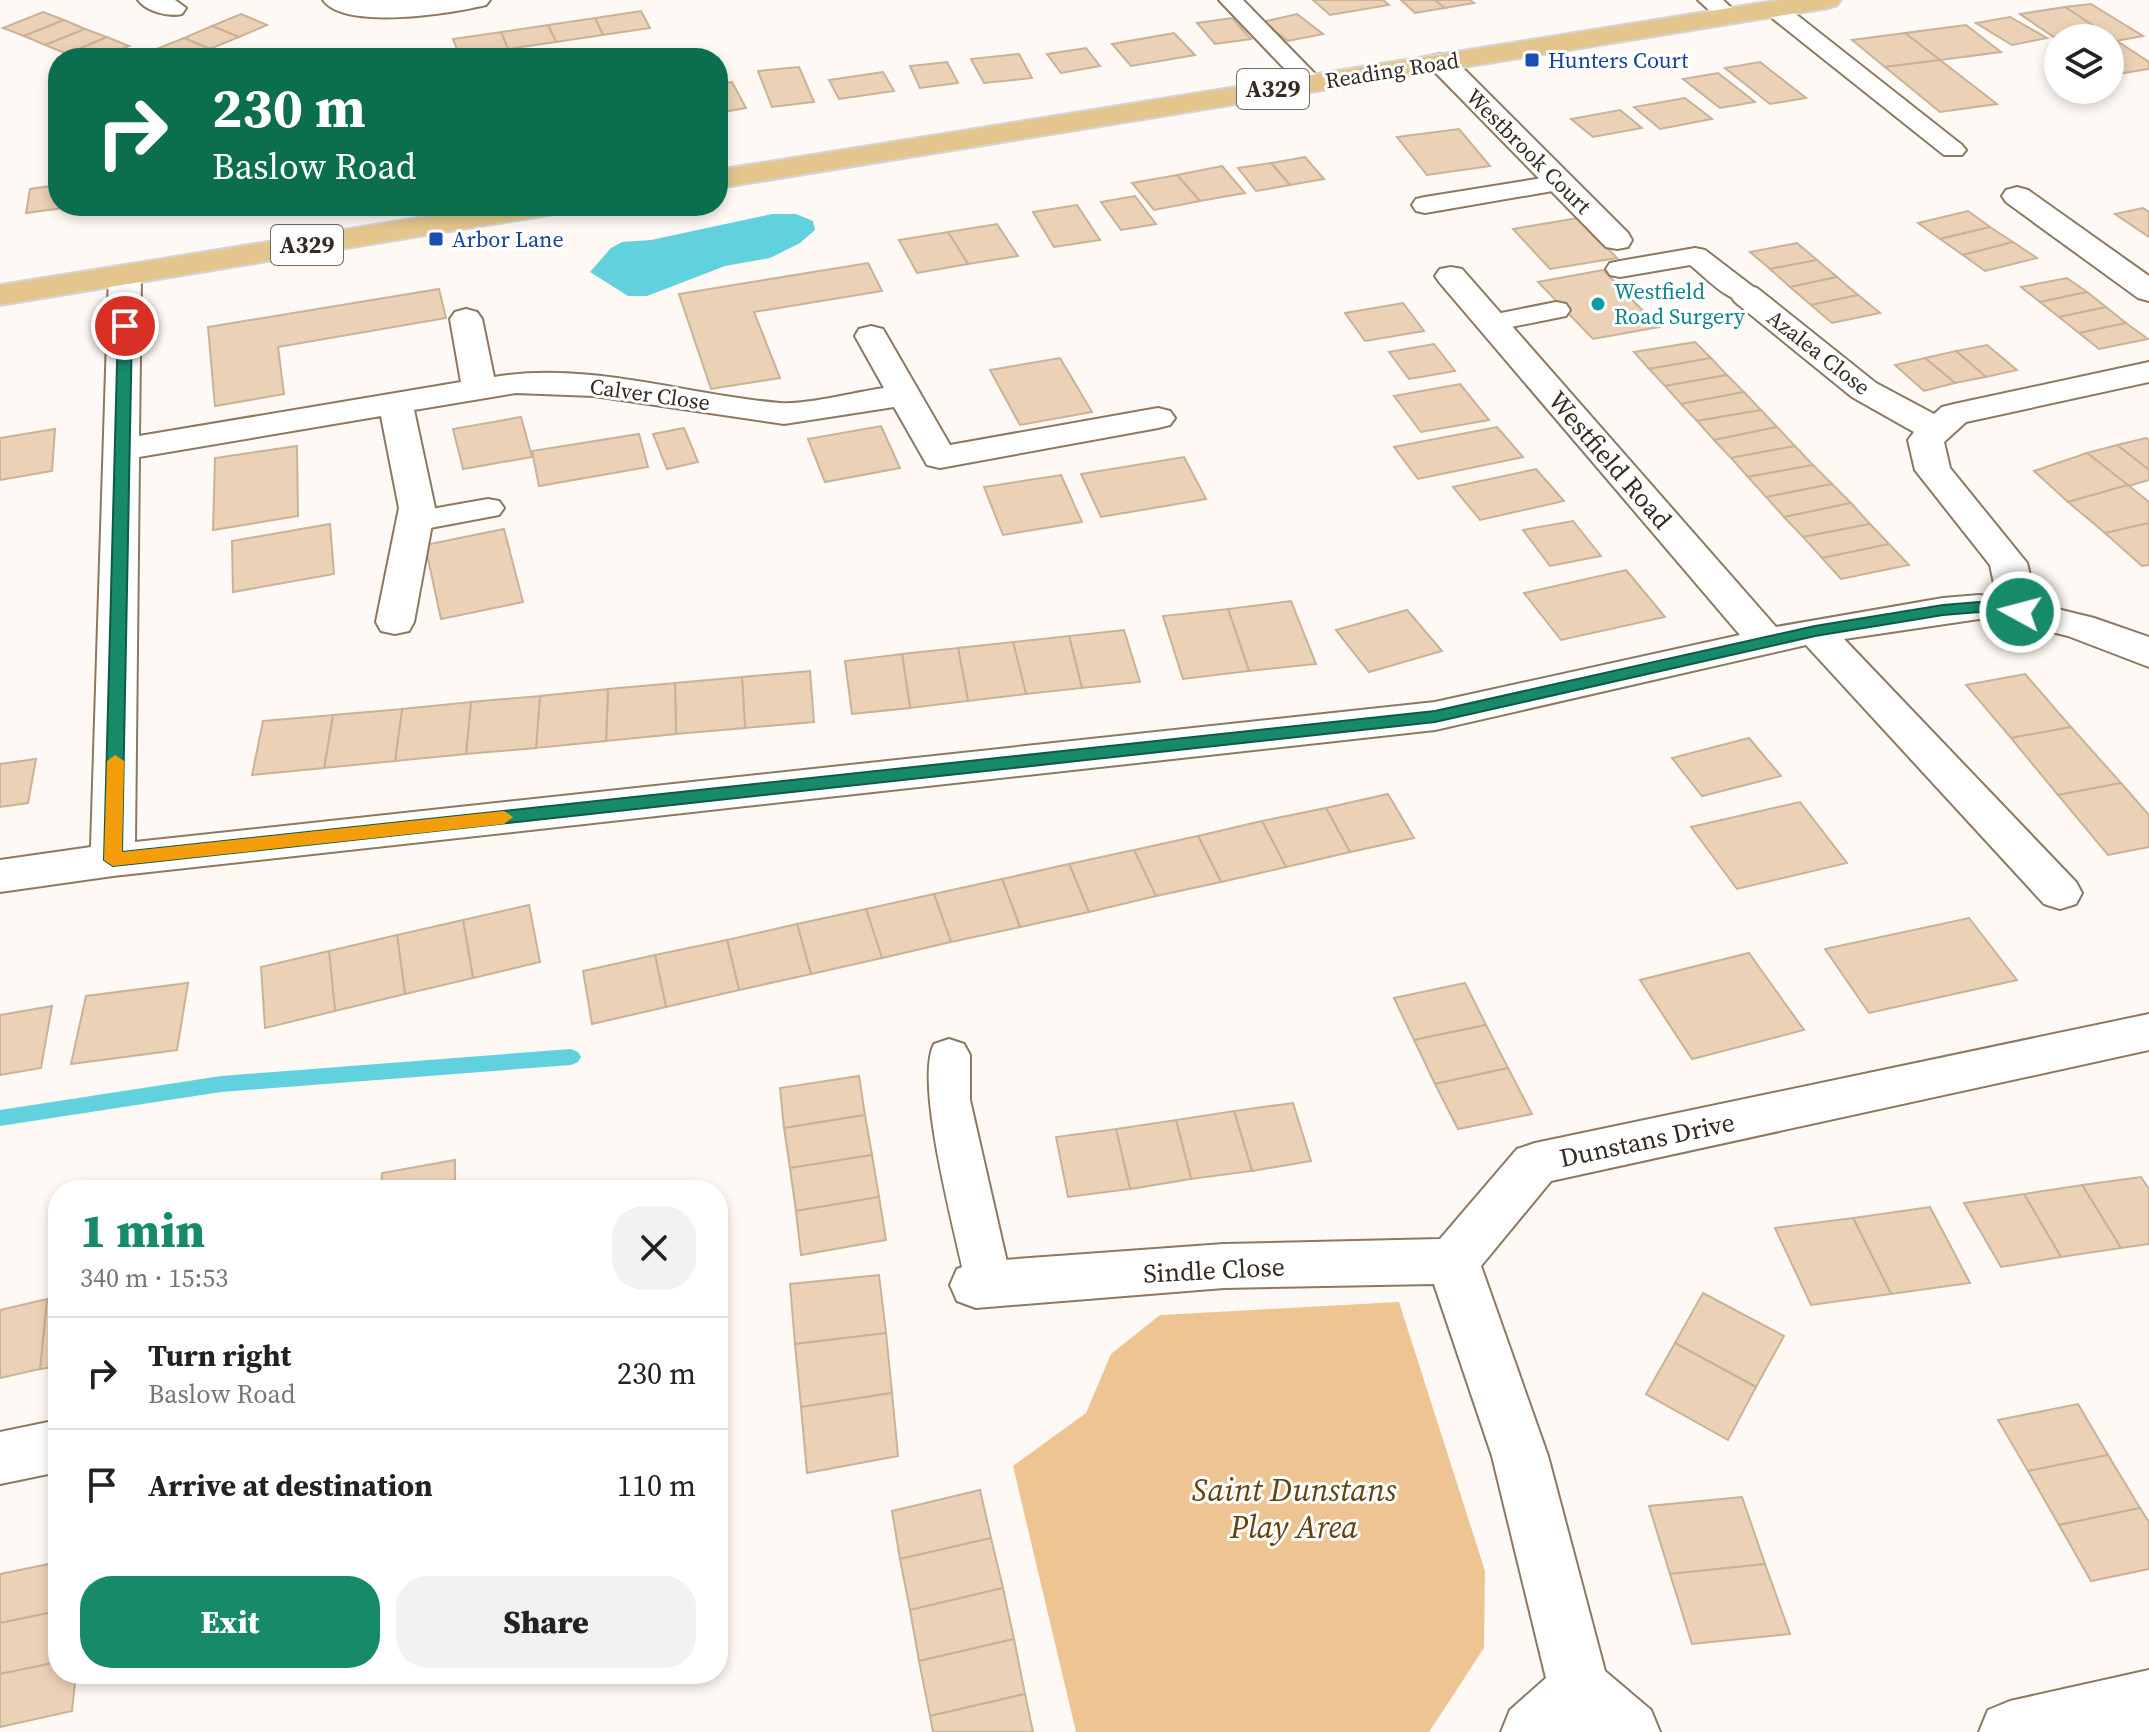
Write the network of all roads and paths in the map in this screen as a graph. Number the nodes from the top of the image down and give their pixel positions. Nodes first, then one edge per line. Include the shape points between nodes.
1 (336, 0) edge
2 (477, 0) edge
3 (1230, 0) edge
4 (1828, 0) edge
5 (1719, 8) edge
6 (1775, 9) junction
7 (1441, 62) junction
8 (1311, 83) junction
9 (1953, 150) dead end
10 (728, 177) edge
11 (1561, 183) junction
12 (2017, 196) dead end
13 (1425, 205) dead end
14 (487, 216) edge
15 (1617, 240) dead end
16 (1620, 269) dead end
17 (125, 275) junction
18 (1451, 276) dead end
19 (2147, 288) edge
20 (0, 295) edge
21 (1746, 295) joint
22 (1556, 310) dead end
23 (466, 319) dead end
24 (1491, 323) junction
25 (871, 336) dead end
26 (2149, 372) edge
27 (479, 386) junction
28 (904, 395) junction
29 (395, 402) junction
30 (1158, 418) dead end
31 (1937, 430) junction
32 (123, 449) junction
33 (488, 508) dead end
34 (414, 521) junction
35 (2020, 612) junction
36 (395, 622) dead end
37 (1815, 631) junction
38 (1768, 643) junction
39 (2149, 654) edge
40 (113, 860) junction
41 (0, 876) edge
42 (2060, 893) dead end
43 (2149, 1032) edge
44 (949, 1055) dead end
45 (1453, 1261) junction
46 (982, 1285) joint
47 (48, 1448) edge
48 (0, 1458) edge
49 (1579, 1689) junction
50 (2149, 1701) edge
51 (1532, 1732) edge
52 (1629, 1732) edge
53 (2010, 1732) edge

1 - 2 street via 359,9 442,9
3 - 8 lane
4 - 6 main road, Reading Road / A329
5 - 6 main road, Reading Road / A329
5 - 7 main road, Reading Road / A329
6 - 9 lane
7 - 8 main road, Reading Road / A329
7 - 11 street, Westbrook Court
8 - 10 main road, Reading Road / A329
11 - 13 lane
11 - 15 street, Westbrook Court
12 - 19 street
14 - 17 main road, A329
16 - 21 lane via 1695,256
17 - 20 main road, A329
17 - 32 street
18 - 24 street, Westfield Road
21 - 31 street, Azalea Close via 1864,390
22 - 24 lane
23 - 27 street
24 - 38 street, Westfield Road
25 - 28 street
26 - 31 street via 1954,414
27 - 28 street, Calver Close via 558,383 784,414
27 - 29 street, Calver Close
28 - 30 street via 940,457
29 - 32 street, Calver Close
29 - 34 street via 417,508
31 - 35 street via 1926,440 1933,470 2008,563
32 - 40 street
33 - 34 lane
34 - 36 street
35 - 37 street via 1943,610
35 - 39 street via 2127,642
37 - 38 street
37 - 42 street
38 - 40 street via 1435,716
40 - 41 street
43 - 45 street, Dunstans Drive via 1535,1164
44 - 46 lane via 949,1100
45 - 46 street, Sindle Close via 1224,1266
45 - 49 street via 1520,1456
47 - 48 street
49 - 51 street
49 - 52 street
50 - 53 street

